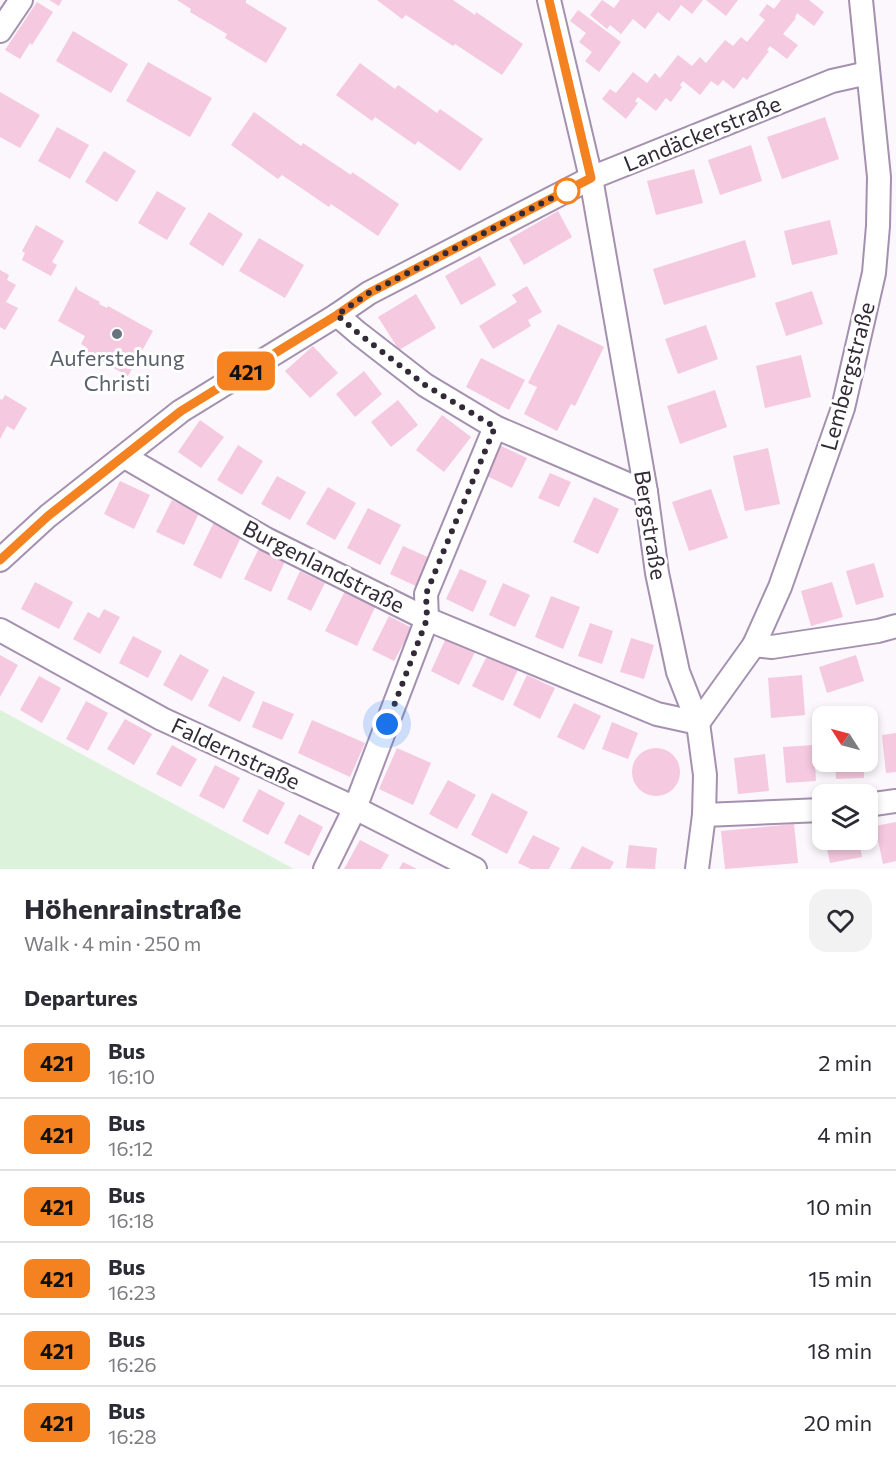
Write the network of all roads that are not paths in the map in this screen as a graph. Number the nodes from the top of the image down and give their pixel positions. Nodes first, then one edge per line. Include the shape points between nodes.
1 (21, 0) edge
2 (549, 0) edge
3 (861, 0) edge
4 (0, 31) edge
5 (868, 73) junction
6 (591, 178) junction
7 (337, 315) junction
8 (495, 427) junction
9 (125, 457) junction
10 (646, 492) junction
11 (0, 560) edge
12 (427, 619) junction
13 (896, 626) edge
14 (0, 630) edge
15 (754, 645) junction
16 (698, 723) junction
17 (896, 801) edge
18 (878, 803) edge
19 (355, 808) junction
20 (812, 810) edge
21 (704, 815) junction
22 (326, 869) edge
23 (475, 869) edge
24 (698, 869) edge

1 - 4 street
2 - 6 street, Bergstraße
3 - 5 street, Lembergstraße
5 - 6 street, Landäckerstraße via 832,81
5 - 15 street, Lembergstraße via 879,177 874,273 843,408 780,587
6 - 7 street, Landäckerstraße via 369,293
6 - 10 street, Bergstraße
7 - 8 street via 425,385
7 - 9 street, Landäckerstraße via 181,411
8 - 10 street
8 - 12 street via 426,594
9 - 11 street, Landäckerstraße via 48,516
9 - 12 street, Burgenlandstraße via 266,539
10 - 16 street, Bergstraße via 657,573 678,672
12 - 16 street, Burgenlandstraße via 657,714
12 - 19 street
13 - 15 street via 772,647
14 - 19 street, Faldernstraße via 162,719
15 - 16 street, Lembergstraße
16 - 21 street, Bergstraße via 705,776
17 - 18 street
19 - 22 street
19 - 23 street, Faldernstraße
20 - 21 street
21 - 24 street, Bergstraße

